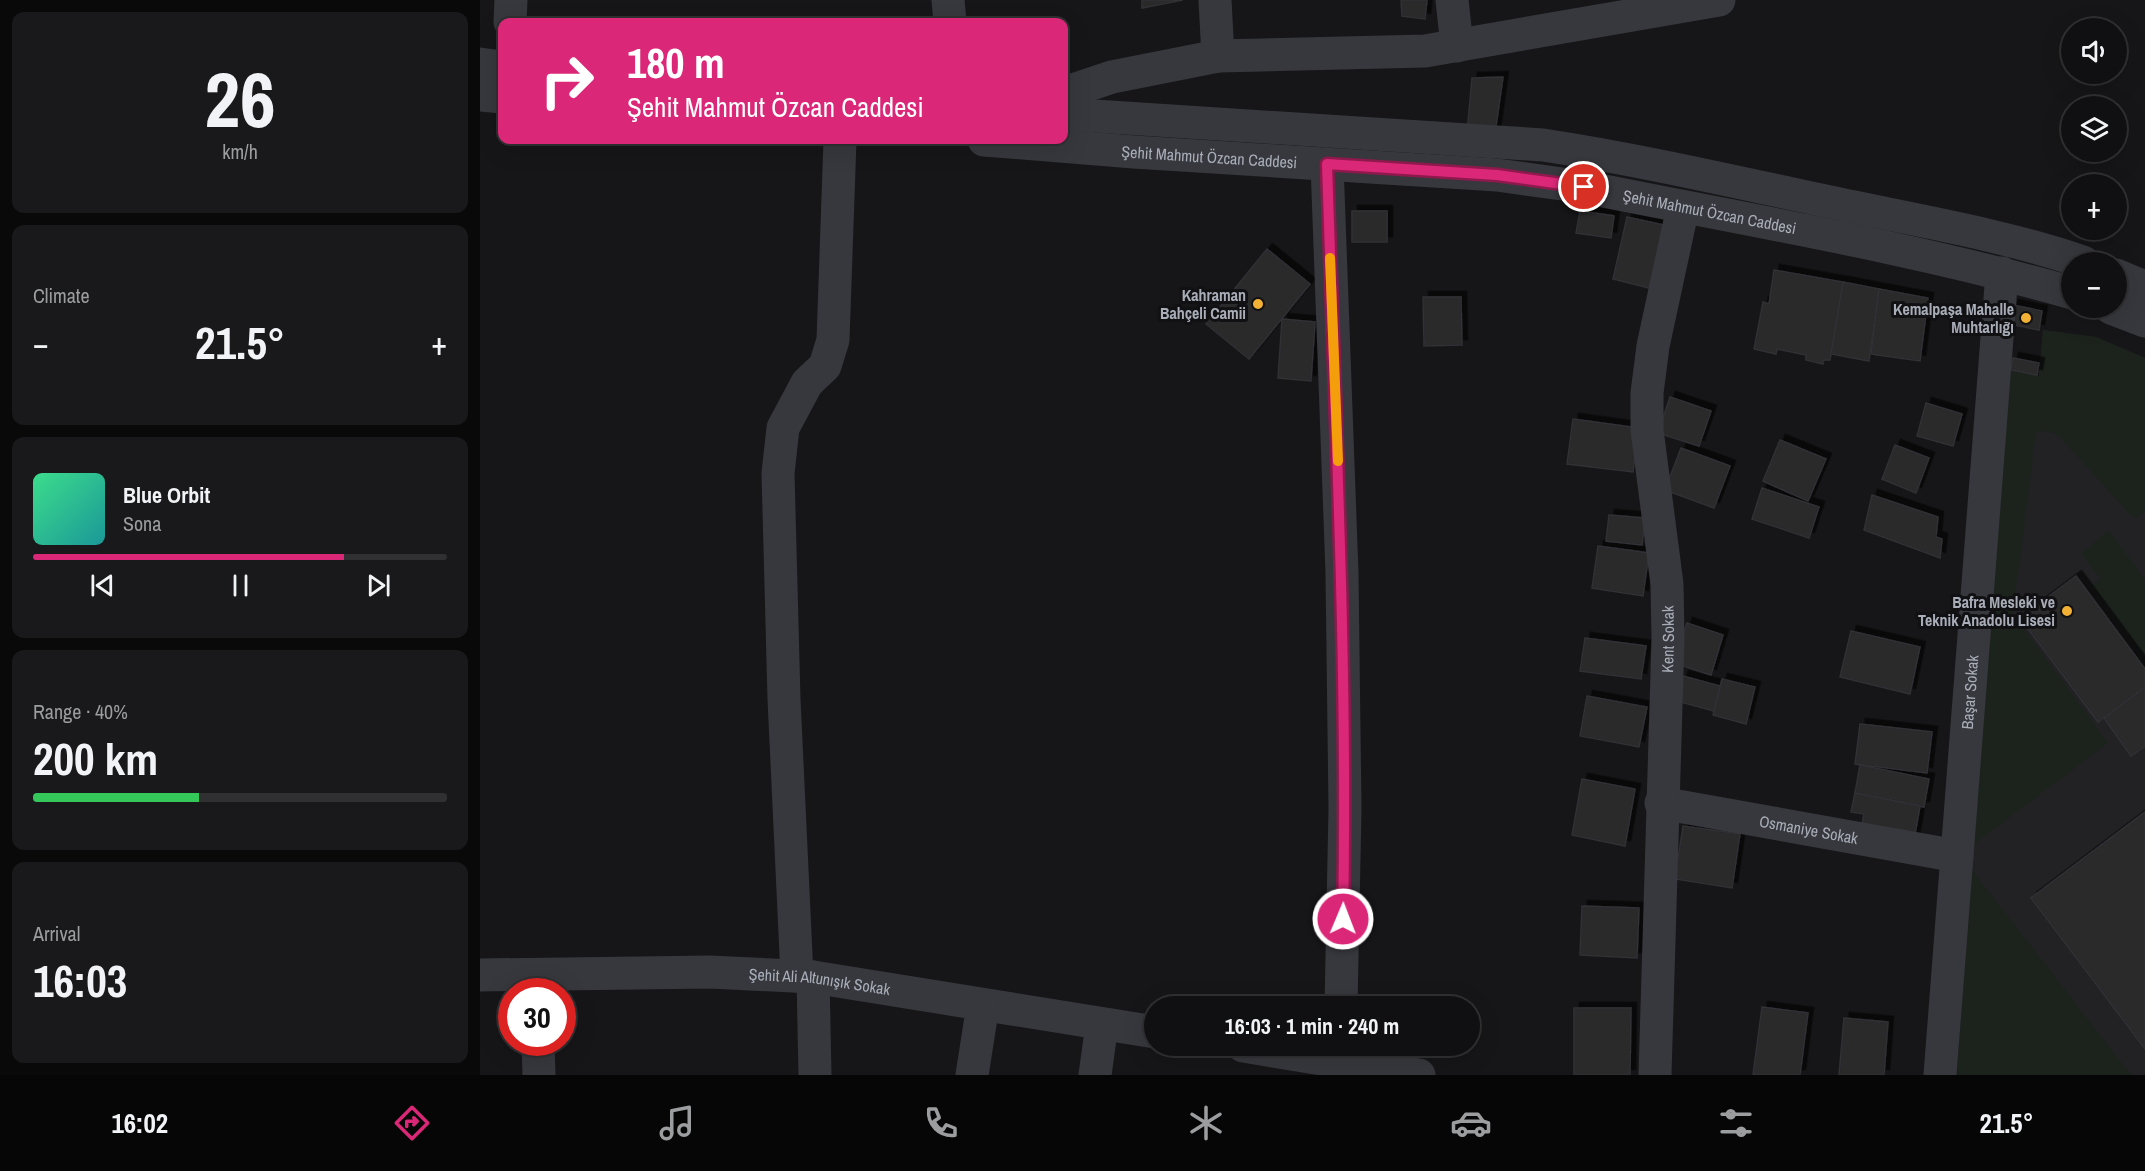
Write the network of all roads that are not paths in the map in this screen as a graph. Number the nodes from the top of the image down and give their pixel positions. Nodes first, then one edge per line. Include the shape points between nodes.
1 (511, 0) edge
2 (948, 0) edge
3 (1215, 0) edge
4 (1452, 0) edge
5 (1710, 1) edge
6 (510, 18) edge
7 (950, 18) edge
8 (1457, 46) junction
9 (1218, 56) junction
10 (480, 64) edge
11 (498, 66) edge
12 (1068, 92) edge
13 (480, 95) edge
14 (498, 97) edge
15 (1068, 114) edge
16 (840, 144) edge
17 (1041, 144) edge
18 (1327, 164) junction
19 (1683, 207) junction
20 (2061, 256) edge
21 (2002, 273) junction
22 (2127, 280) edge
23 (2145, 287) edge
24 (2061, 290) edge
25 (2127, 314) edge
26 (2145, 321) edge
27 (1661, 804) junction
28 (1957, 856) junction
29 (480, 975) edge
30 (805, 977) junction
31 (501, 978) edge
32 (576, 980) edge
33 (1341, 996) edge
34 (983, 1005) junction
35 (1102, 1024) junction
36 (1144, 1030) edge
37 (538, 1056) edge
38 (1312, 1056) edge
39 (1339, 1060) edge
40 (539, 1075) edge
41 (815, 1075) edge
42 (972, 1075) edge
43 (1095, 1075) edge
44 (1419, 1075) edge
45 (1655, 1075) edge
46 (1940, 1075) edge

1 - 6 street
2 - 7 street
3 - 9 street
4 - 8 street
5 - 8 street
8 - 9 street via 1425,51
9 - 12 street via 1112,77
10 - 11 street
13 - 14 street
15 - 20 street, Şehit Mahmut Özcan Caddesi via 1543,145 1681,170 2007,240
16 - 30 street via 834,340 825,366 807,383 783,428 778,473 784,687
17 - 18 street, Şehit Mahmut Özcan Caddesi
18 - 19 street, Şehit Mahmut Özcan Caddesi via 1544,180
18 - 33 street via 1342,573 1345,809
19 - 21 street, Şehit Mahmut Özcan Caddesi
19 - 27 street, Kent Sokak via 1653,346 1647,393 1647,430 1667,584
21 - 24 street, Şehit Mahmut Özcan Caddesi
21 - 28 street, Başar Sokak
22 - 23 street
25 - 26 street
27 - 28 street, Osmaniye Sokak
27 - 45 street, Kent Sokak
28 - 46 street, Başar Sokak
29 - 31 street, Şehit Ali Altunışık Sokak
30 - 32 street, Şehit Ali Altunışık Sokak via 710,972
30 - 34 street, Şehit Ali Altunışık Sokak
30 - 41 street
34 - 35 street, Şehit Ali Altunışık Sokak
34 - 42 street
35 - 36 street, Şehit Ali Altunışık Sokak
35 - 43 street
37 - 40 street
38 - 39 street
39 - 44 street

